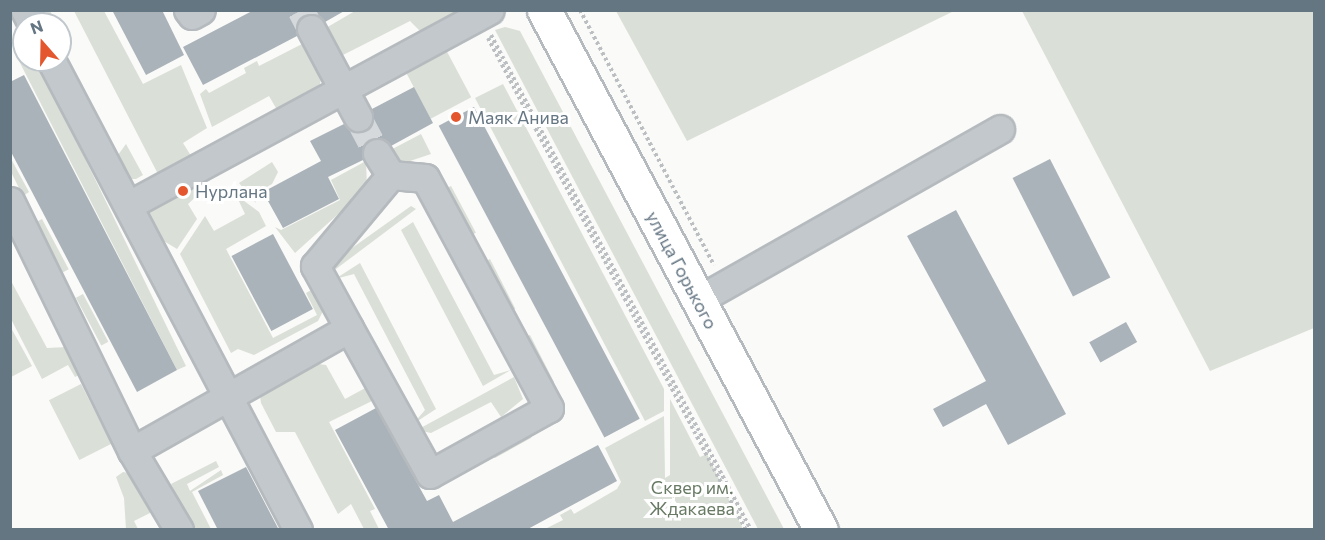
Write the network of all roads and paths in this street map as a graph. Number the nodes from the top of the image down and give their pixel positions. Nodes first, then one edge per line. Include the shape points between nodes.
1 (188, 10) edge
2 (201, 10) edge
3 (544, 10) edge
4 (486, 20) edge
5 (311, 29) tunnel mouth
6 (57, 72) edge
7 (344, 89) junction
8 (358, 117) tunnel mouth
9 (1000, 129) dead end
10 (10, 201) edge
11 (129, 205) junction
12 (698, 300) junction
13 (349, 328) junction
14 (228, 393) junction
15 (132, 451) junction
16 (179, 530) edge
17 (298, 530) edge
18 (746, 530) edge
19 (751, 530) edge
20 (821, 530) edge

1 - 2 lane via 192,15
3 - 12 main road, улица Горького
4 - 7 lane
4 - 18 path
4 - 19 path
5 - 7 lane
6 - 11 lane
7 - 8 lane
7 - 11 lane
9 - 12 lane
10 - 15 lane
11 - 14 lane
12 - 20 main road, улица Горького
13 - 13 lane via 430,474 549,408 425,178 384,164 315,266
13 - 14 lane
14 - 15 lane
14 - 17 lane
15 - 16 lane

